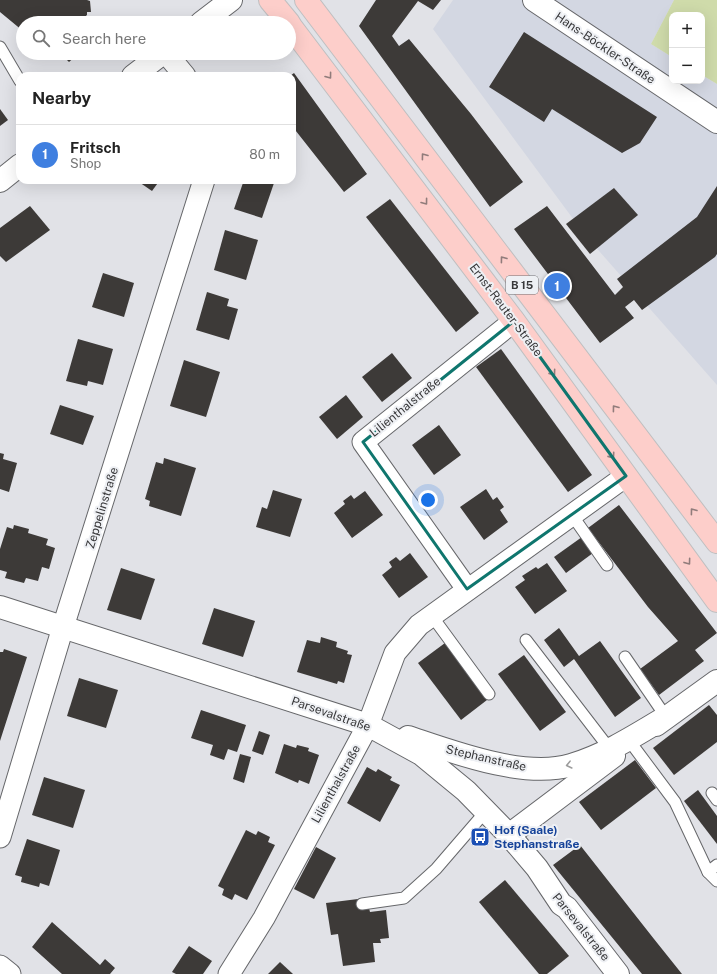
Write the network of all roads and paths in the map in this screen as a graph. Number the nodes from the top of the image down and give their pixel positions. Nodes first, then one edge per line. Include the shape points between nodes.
1 (231, 0) edge
2 (270, 0) edge
3 (306, 0) edge
4 (534, 0) edge
5 (211, 16) edge
6 (283, 16) edge
7 (296, 32) edge
8 (0, 47) edge
9 (155, 60) edge
10 (170, 60) edge
11 (138, 72) edge
12 (181, 72) edge
13 (16, 74) edge
14 (717, 122) edge
15 (16, 168) edge
16 (0, 181) edge
17 (203, 184) edge
18 (514, 320) junction
19 (626, 476) junction
20 (572, 515) junction
21 (717, 542) edge
22 (607, 565) dead end
23 (467, 589) junction
24 (717, 601) edge
25 (0, 607) edge
26 (432, 616) junction
27 (63, 627) junction
28 (526, 640) dead end
29 (625, 657) dead end
30 (717, 681) edge
31 (489, 694) dead end
32 (666, 717) junction
33 (368, 725) junction
34 (618, 749) junction
35 (486, 811) junction
36 (509, 835) junction
37 (0, 837) edge
38 (713, 868) edge
39 (717, 881) edge
40 (362, 904) dead end
41 (0, 966) edge
42 (10, 974) edge
43 (229, 974) edge
44 (618, 974) edge

1 - 5 main road
2 - 6 main road, Ernst-Reuter-Straße / B 15
21 -> 3 main road, B 15
4 - 14 main road, Hans-Böckler-Straße
7 -> 18 main road, Ernst-Reuter-Straße / B 15
8 - 13 lane
9 - 11 main road
10 - 12 street
15 - 16 main road
17 - 27 street, Zeppelinstraße
18 -> 19 main road, Ernst-Reuter-Straße / B 15
18 - 23 street, Lilienthalstraße via 363,442
19 - 20 street, Lilienthalstraße
19 -> 24 main road, Ernst-Reuter-Straße / B 15
20 - 22 lane
20 - 23 street, Lilienthalstraße
23 - 26 street, Lilienthalstraße
25 - 27 main road, Parsevalstraße
26 - 31 lane
26 - 33 street, Lilienthalstraße via 419,625 396,653
27 - 33 main road, Parsevalstraße
27 - 37 street, Zeppelinstraße
28 - 34 lane
29 - 32 lane
30 - 32 main road, Stephanstraße
32 - 34 main road, Stephanstraße
34 -> 33 main road, Stephanstraße via 570,765 539,769 521,768 451,751
33 - 35 main road, Parsevalstraße via 438,766
33 - 43 street, Lilienthalstraße via 264,918
34 - 36 main road, Stephanstraße
34 - 38 lane via 675,802
35 - 36 main road, Parsevalstraße
35 - 40 lane via 436,869 404,898
36 - 44 main road, Parsevalstraße
38 - 39 lane
41 - 42 street

